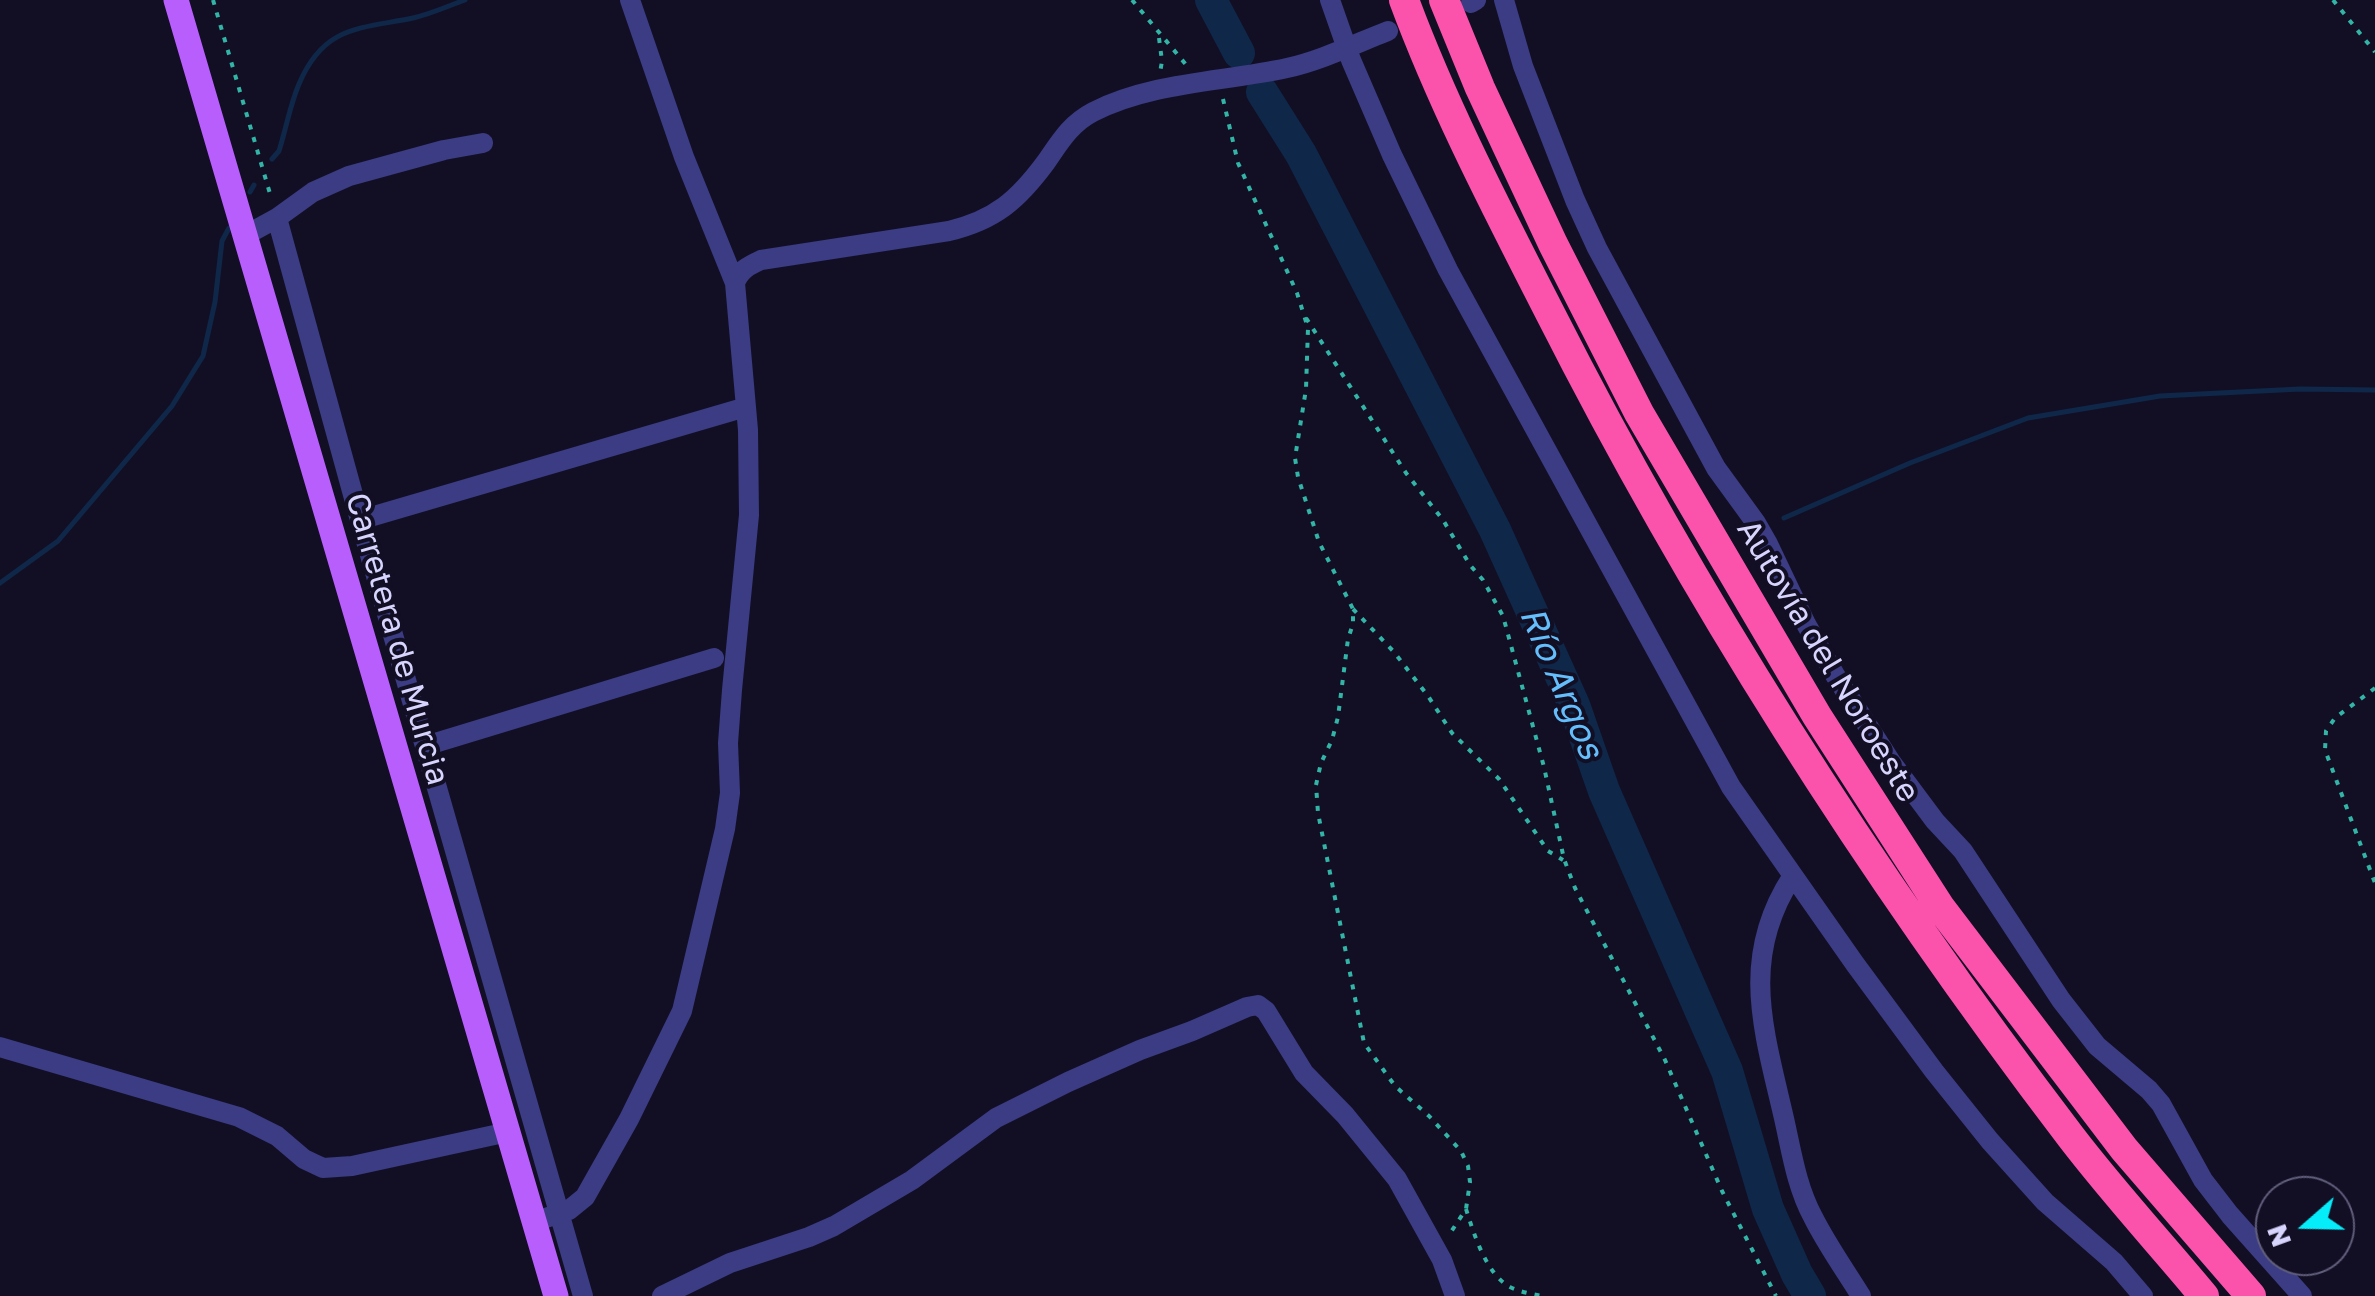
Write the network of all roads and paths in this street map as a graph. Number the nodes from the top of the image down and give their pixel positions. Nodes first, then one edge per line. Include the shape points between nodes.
1 (176, 0) edge
2 (213, 0) edge
3 (630, 0) edge
4 (1132, 0) edge
5 (1330, 0) edge
6 (1404, 0) edge
7 (1504, 0) edge
8 (2333, 0) edge
9 (1464, 1) edge
10 (1388, 31) dead end
11 (1158, 33) junction
12 (1346, 47) junction
13 (2375, 52) edge
14 (1210, 81) junction
15 (1144, 94) junction
16 (484, 143) dead end
17 (277, 218) junction
18 (246, 235) junction
19 (735, 283) junction
20 (1304, 314) junction
21 (746, 407) junction
22 (360, 520) junction
23 (1352, 609) junction
24 (714, 658) dead end
25 (2375, 688) edge
26 (425, 746) junction
27 (1566, 862) junction
28 (1792, 877) junction
29 (2375, 883) edge
30 (0, 1046) edge
31 (508, 1132) junction
32 (1466, 1210) junction
33 (560, 1214) junction
34 (534, 1222) junction
35 (1437, 1250) junction
36 (556, 1296) edge
37 (582, 1296) edge
38 (662, 1296) edge
39 (1455, 1296) edge
40 (1542, 1296) edge
41 (1776, 1296) edge
42 (1861, 1296) edge
43 (2143, 1296) edge
44 (2204, 1296) edge
45 (2252, 1296) edge
46 (2302, 1296) edge

1 - 18 main road, Carretera de Murcia
2 - 17 path
3 - 19 street
4 - 11 path
5 - 12 street
6 - 44 highway, Autovía del Noroeste via 1456,122 1585,383 1768,699 1914,922 2072,1139
7 - 46 street via 1528,80 1597,248 1835,675 2073,1015 2161,1104 2203,1180
8 - 13 path
9 - 45 highway, Autovía del Noroeste via 1480,88 1545,226 1639,413 1817,716 1940,907 2124,1149
10 - 12 street
11 - 14 path
11 - 15 path via 1160,74
12 - 14 street via 1291,68
12 - 28 street via 1448,270 1731,787
14 - 15 street
14 - 20 path
15 - 19 street via 1082,119 1025,188 990,218 949,232 761,260 742,270
16 - 17 street via 349,176
17 - 18 street
17 - 22 street
18 - 31 main road, Carretera de Murcia
19 - 21 street
20 - 23 path via 1309,347 1298,477 1319,542
20 - 27 path via 1503,616
21 - 22 street
21 - 33 street via 749,515 725,829 682,1011 595,1182 579,1204
22 - 26 street
23 - 27 path via 1498,779 1548,851
23 - 32 path via 1338,716 1316,785 1328,869 1364,1043 1395,1086 1461,1151 1470,1182
24 - 26 street
25 - 29 path via 2335,718 2324,750
26 - 33 street
27 - 41 path
28 - 42 street via 1768,926 1760,1006 1796,1174 1811,1214
28 - 43 street via 1990,1141
30 - 31 street via 240,1117 323,1168
31 - 34 main road, Carretera de Murcia
32 - 35 path
32 - 40 path via 1499,1279
33 - 34 street
33 - 37 street
34 - 36 main road, Carretera de Murcia
35 - 38 street via 1398,1178 1304,1073 1266,1011 1253,1005 996,1118 922,1174 834,1226
35 - 39 street

